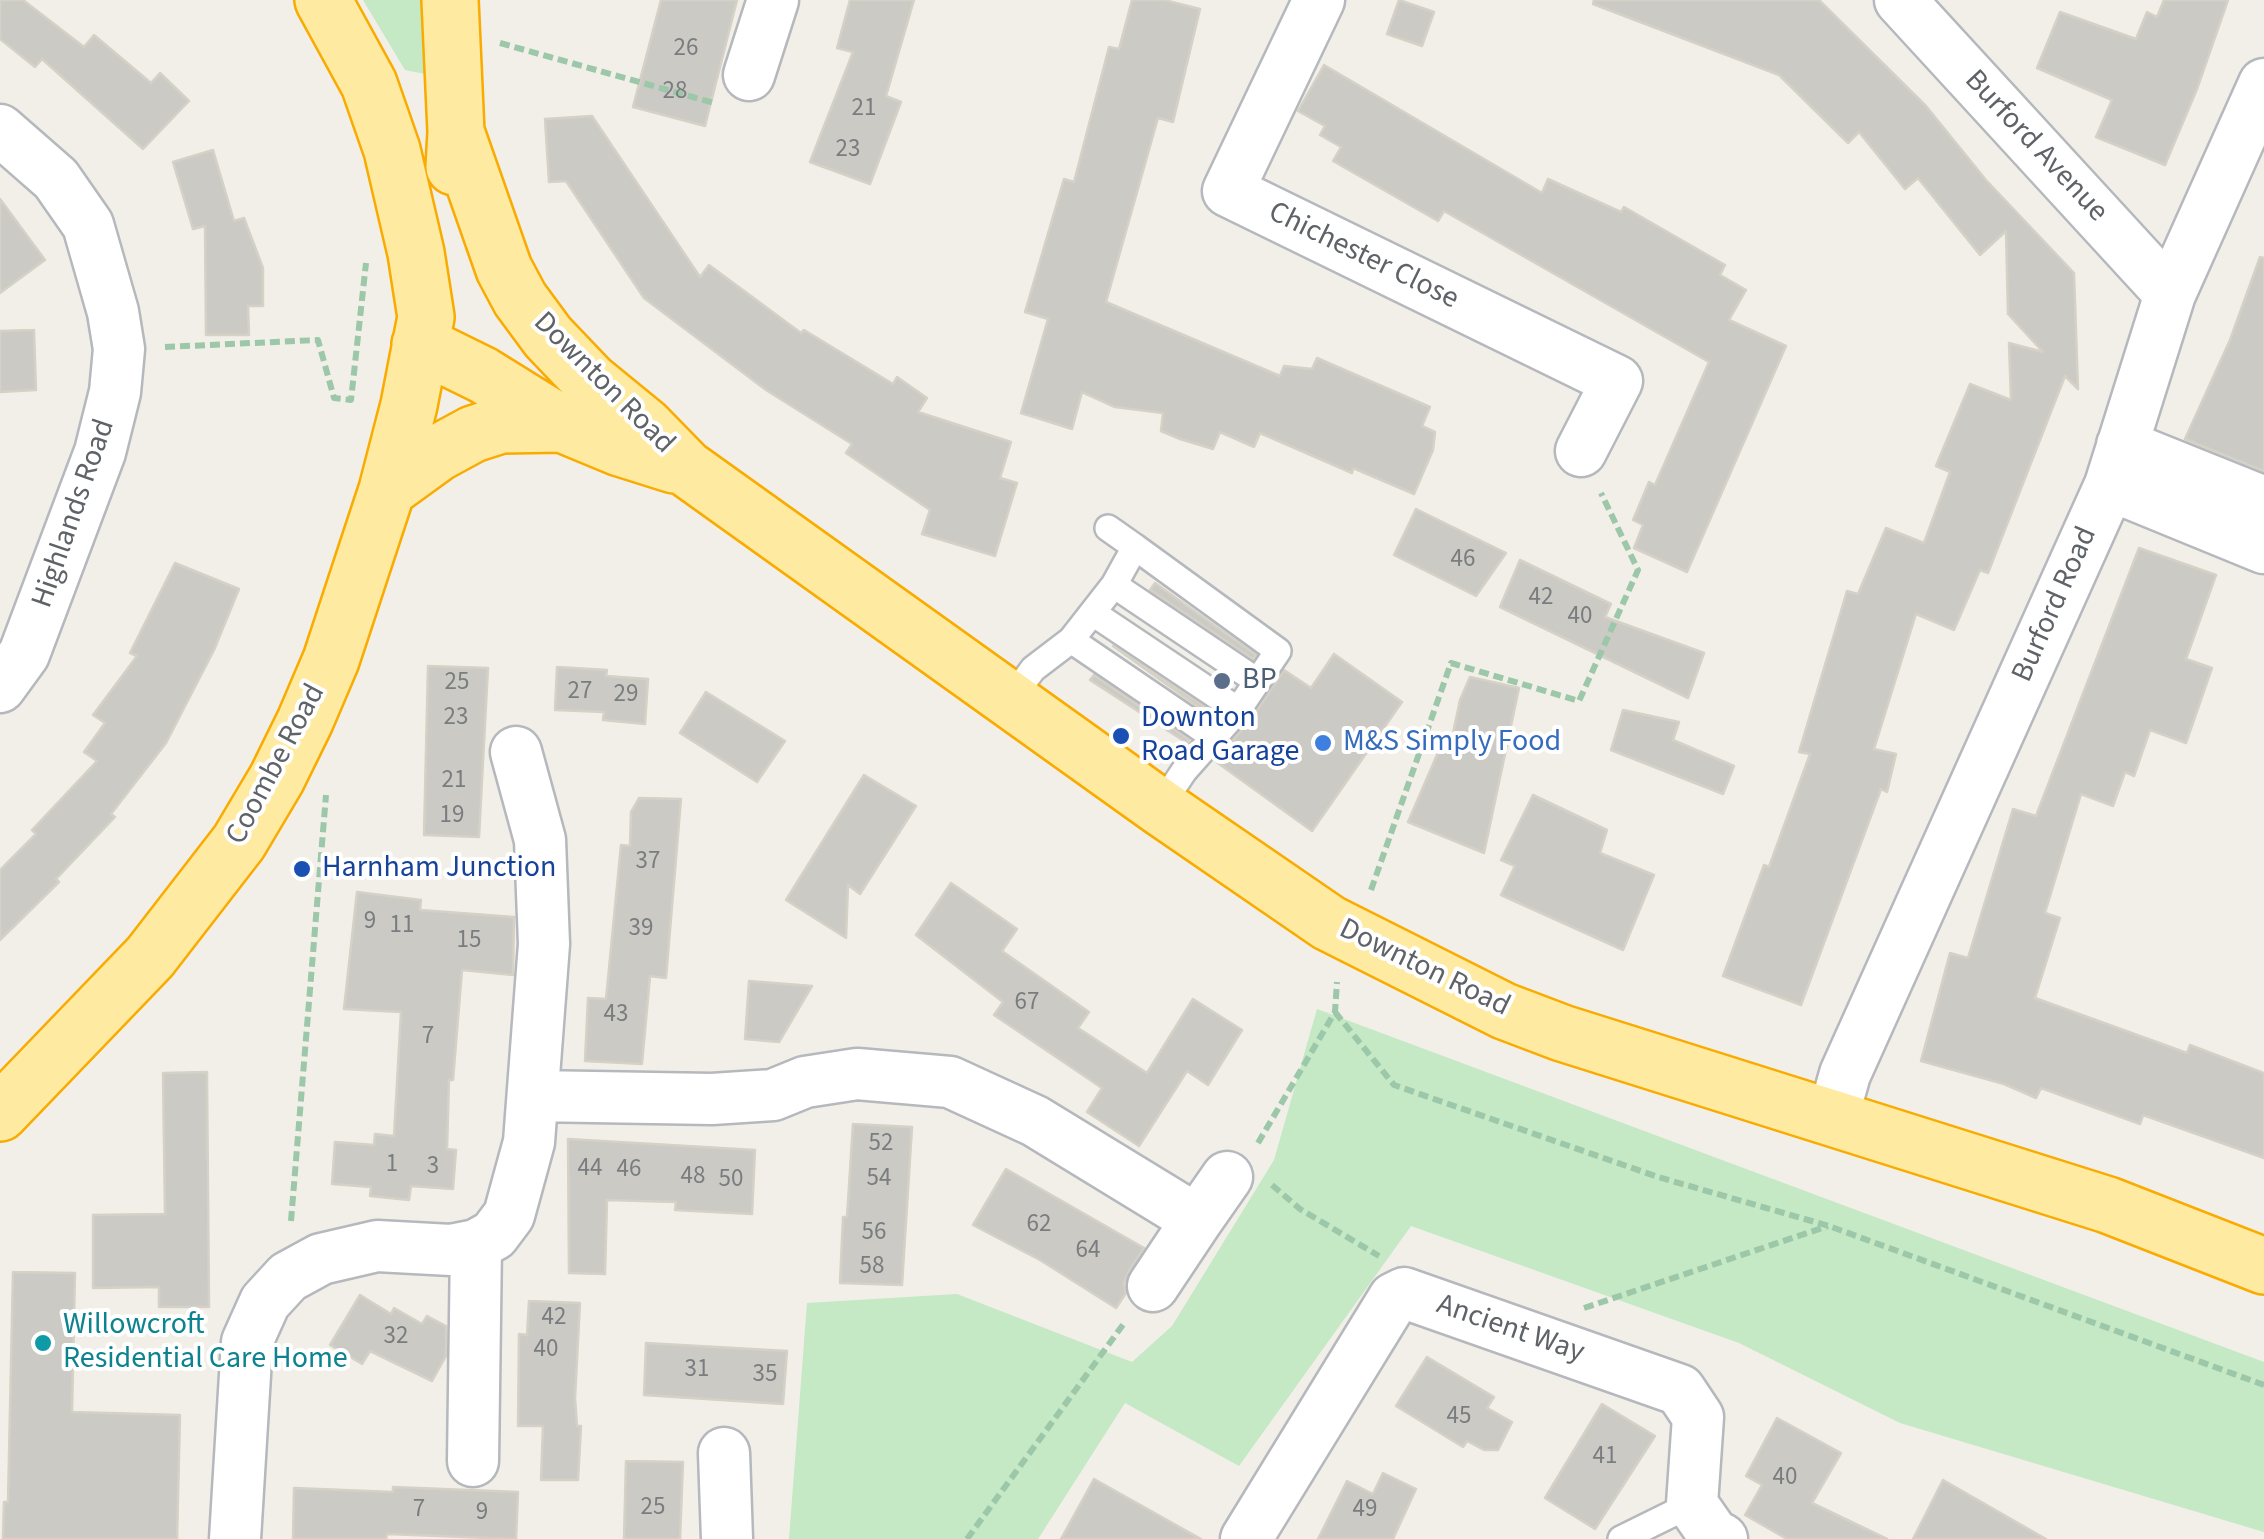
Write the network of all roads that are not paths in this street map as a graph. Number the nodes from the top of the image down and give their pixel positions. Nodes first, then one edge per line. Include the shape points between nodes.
1 (322, 0) edge
2 (450, 0) edge
3 (773, 0) edge
4 (1320, 0) edge
5 (1900, 0) edge
6 (749, 75) road end
7 (2263, 90) edge
8 (0, 130) edge
9 (456, 132) junction
10 (2170, 294) junction
11 (423, 330) junction
12 (562, 424) junction
13 (1581, 451) road end
14 (2116, 465) junction
15 (686, 468) junction
16 (388, 490) junction
17 (2264, 502) edge
18 (1108, 528) dead end
19 (1136, 547) junction
20 (2264, 548) edge
21 (1114, 585) junction
22 (1092, 613) junction
23 (1071, 640) junction
24 (1258, 681) junction
25 (0, 687) edge
26 (1011, 699) junction
27 (1238, 710) junction
28 (1215, 738) junction
29 (516, 752) dead end
30 (1160, 807) junction
31 (532, 1096) junction
32 (0, 1113) edge
33 (1832, 1120) junction
34 (1248, 1166) road end
35 (1197, 1220) junction
36 (476, 1245) junction
37 (2264, 1266) edge
38 (1153, 1286) road end
39 (724, 1453) dead end
40 (472, 1461) dead end
41 (1707, 1522) edge
42 (235, 1539) edge
43 (727, 1539) edge
44 (1246, 1539) edge
45 (1621, 1539) edge

1 - 11 highway via 369,84 392,150 416,253
2 - 9 highway, Downton Road
3 - 6 street
4 - 13 street, Chichester Close via 1228,191 1617,381
5 - 10 street, Burford Avenue
7 - 10 street, Burford Road
8 - 25 street, Highlands Road via 56,179 88,225 119,349 100,452 30,641
9 - 11 highway, Downton Road via 449,250
9 - 15 highway, Downton Road via 520,298 590,381
10 - 14 street, Burford Road
11 - 12 highway, Downton Road
11 - 16 highway, Coombe Road
12 - 15 highway, Downton Road
12 - 16 highway via 501,425 473,434
14 - 17 street
14 - 20 street
14 - 33 street, Burford Road via 1845,1074
15 - 26 highway, Downton Road
16 - 32 highway, Coombe Road via 306,721 240,842 150,957
18 - 19 lane
19 - 21 lane
19 - 24 lane via 1278,651
21 - 22 lane
21 - 24 lane
22 - 23 lane
22 - 27 lane
23 - 26 lane via 1034,669
23 - 28 lane
24 - 27 lane
26 - 30 highway, Downton Road
27 - 28 lane
28 - 30 lane
29 - 31 street via 540,840 544,944
30 - 33 highway, Downton Road via 1329,923 1504,1011
31 - 35 street via 773,1095 846,1075 950,1082 1035,1121
31 - 36 street via 530,1142 510,1214
33 - 37 highway, Downton Road via 2108,1205
34 - 35 street
35 - 38 street
36 - 40 street
36 - 42 street via 377,1246 321,1259 288,1278 265,1302 247,1342
39 - 43 street
41 - 44 street, Ancient Way via 1698,1417 1680,1390 1404,1292 1394,1298
41 - 45 lane

